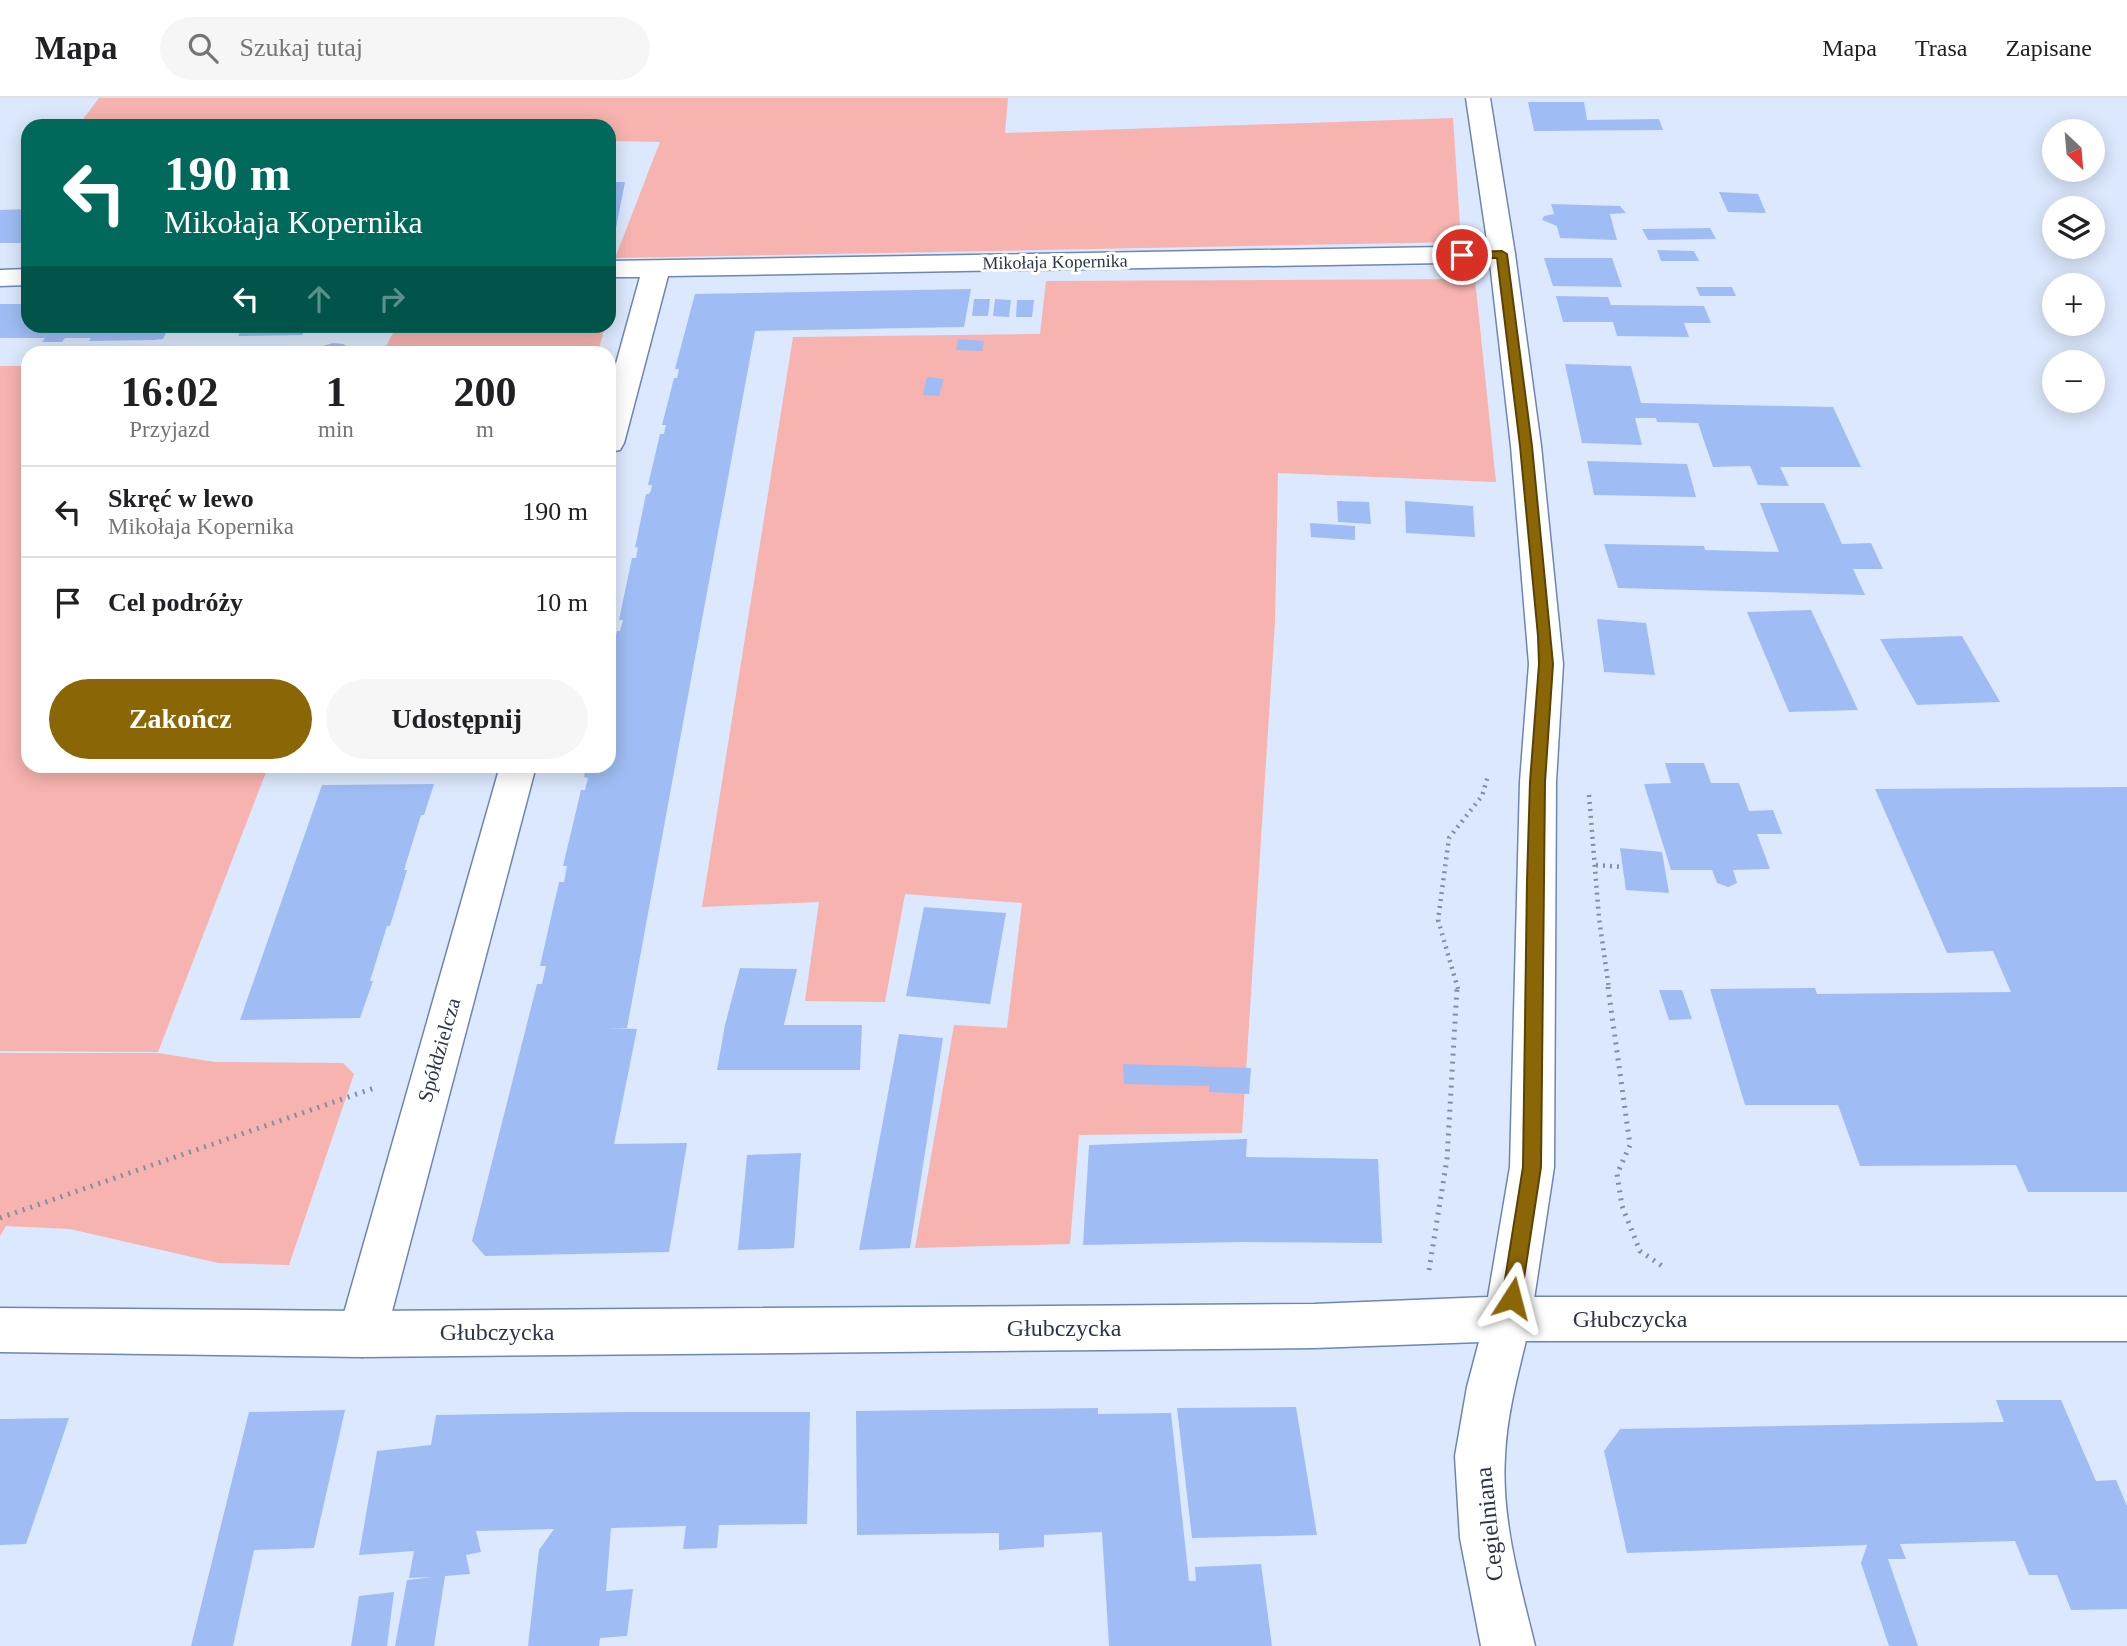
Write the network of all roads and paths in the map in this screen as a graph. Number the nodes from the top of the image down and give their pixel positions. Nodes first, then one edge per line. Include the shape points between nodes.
1 (1478, 98) edge
2 (1502, 254) junction
3 (656, 268) junction
4 (616, 269) edge
5 (21, 277) edge
6 (0, 278) edge
7 (616, 417) edge
8 (1489, 772) dead end
9 (517, 773) edge
10 (1596, 865) dead end
11 (1623, 867) dead end
12 (435, 1067) junction
13 (1617, 1174) dead end
14 (0, 1218) edge
15 (1663, 1267) dead end
16 (1427, 1278) dead end
17 (1508, 1319) junction
18 (2127, 1319) edge
19 (0, 1330) edge
20 (362, 1334) junction
21 (1508, 1646) edge

1 - 2 main road, Cegielniana
2 - 3 main road, Mikołaja Kopernika
2 - 17 main road, Cegielniana via 1546,664 1538,782 1532,1167
3 - 4 main road, Mikołaja Kopernika
3 - 7 main road
5 - 6 main road
8 - 16 path via 1482,796 1449,838 1438,920 1459,992 1447,1159
9 - 12 main road, Spółdzielcza
10 - 11 path
12 - 14 path
12 - 20 main road, Spółdzielcza
13 - 15 path via 1622,1206 1640,1251
17 - 18 main road, Głubczycka
17 - 20 main road, Głubczycka via 1314,1326
17 - 21 main road, Cegielniana via 1483,1430 1481,1475 1486,1538
19 - 20 main road, Głubczycka

